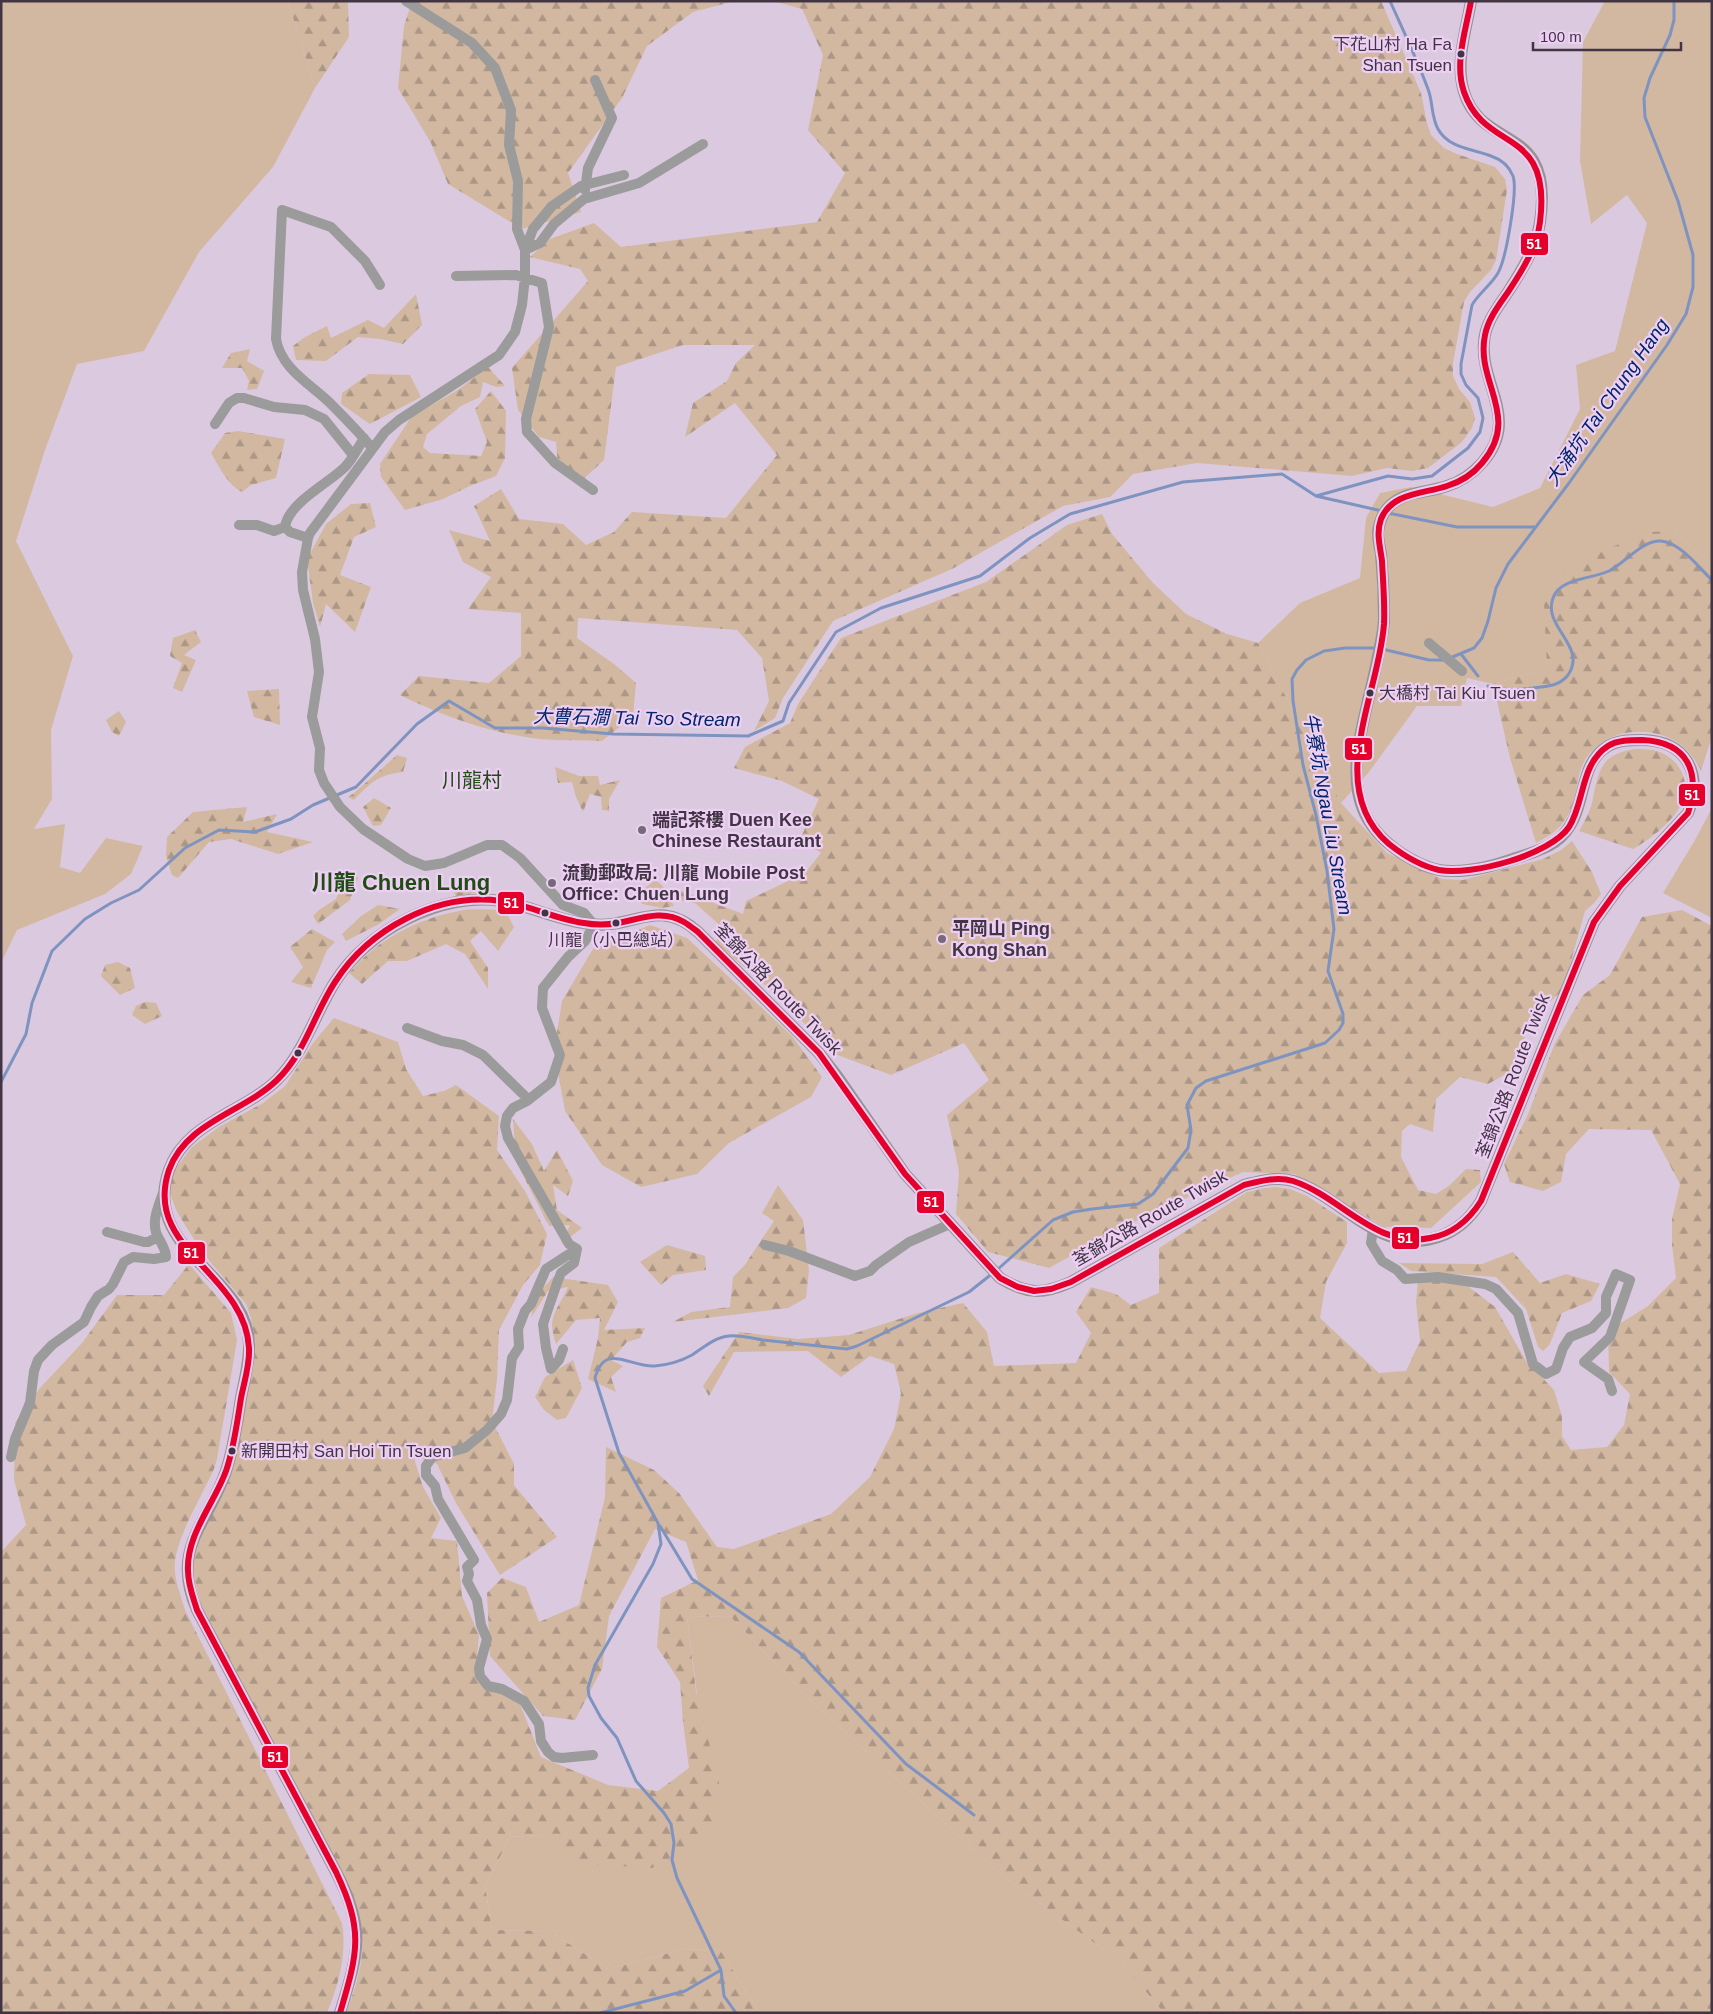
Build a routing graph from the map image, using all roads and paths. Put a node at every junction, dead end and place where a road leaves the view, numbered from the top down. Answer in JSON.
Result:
{"nodes":[{"id":1,"x":406,"y":1,"type":"edge"},
{"id":2,"x":1471,"y":1,"type":"edge"},
{"id":3,"x":595,"y":80,"type":"dead end"},
{"id":4,"x":703,"y":144,"type":"dead end"},
{"id":5,"x":624,"y":175,"type":"dead end"},
{"id":6,"x":586,"y":184,"type":"junction"},
{"id":7,"x":584,"y":199,"type":"junction"},
{"id":8,"x":524,"y":250,"type":"junction"},
{"id":9,"x":456,"y":276,"type":"dead end"},
{"id":10,"x":525,"y":277,"type":"junction"},
{"id":11,"x":380,"y":285,"type":"dead end"},
{"id":12,"x":215,"y":424,"type":"dead end"},
{"id":13,"x":364,"y":438,"type":"junction"},
{"id":14,"x":372,"y":448,"type":"junction"},
{"id":15,"x":353,"y":455,"type":"junction"},
{"id":16,"x":593,"y":490,"type":"dead end"},
{"id":17,"x":239,"y":525,"type":"dead end"},
{"id":18,"x":285,"y":527,"type":"junction"},
{"id":19,"x":308,"y":538,"type":"junction"},
{"id":20,"x":1429,"y":643,"type":"dead end"},
{"id":21,"x":1462,"y":671,"type":"dead end"},
{"id":22,"x":594,"y":925,"type":"junction"},
{"id":23,"x":408,"y":1028,"type":"dead end"},
{"id":24,"x":528,"y":1099,"type":"junction"},
{"id":25,"x":166,"y":1185,"type":"junction"},
{"id":26,"x":950,"y":1224,"type":"junction"},
{"id":27,"x":1373,"y":1229,"type":"junction"},
{"id":28,"x":107,"y":1232,"type":"dead end"},
{"id":29,"x":158,"y":1237,"type":"junction"},
{"id":30,"x":764,"y":1245,"type":"dead end"},
{"id":31,"x":578,"y":1249,"type":"junction"},
{"id":32,"x":563,"y":1349,"type":"dead end"},
{"id":33,"x":1612,"y":1391,"type":"dead end"},
{"id":34,"x":11,"y":1457,"type":"dead end"},
{"id":35,"x":593,"y":1755,"type":"dead end"},
{"id":36,"x":340,"y":2013,"type":"edge"}],
"edges":[{"from":1,"to":8,"type":"street"},
{"from":2,"to":27,"type":"main road","name":"荃錦公路 Route Twisk"},
{"from":3,"to":6,"type":"street"},
{"from":4,"to":7,"type":"street"},
{"from":5,"to":6,"type":"street"},
{"from":6,"to":7,"type":"street"},
{"from":6,"to":8,"type":"street"},
{"from":7,"to":8,"type":"street"},
{"from":8,"to":10,"type":"street"},
{"from":9,"to":10,"type":"street"},
{"from":10,"to":14,"type":"street"},
{"from":10,"to":16,"type":"street"},
{"from":11,"to":13,"type":"street"},
{"from":12,"to":15,"type":"street"},
{"from":13,"to":14,"type":"street"},
{"from":13,"to":15,"type":"street"},
{"from":14,"to":19,"type":"street"},
{"from":15,"to":18,"type":"street"},
{"from":17,"to":18,"type":"street"},
{"from":18,"to":19,"type":"street"},
{"from":19,"to":22,"type":"street"},
{"from":20,"to":21,"type":"street"},
{"from":22,"to":24,"type":"street"},
{"from":22,"to":25,"type":"main road","name":"荃錦公路 Route Twisk"},
{"from":22,"to":26,"type":"main road","name":"荃錦公路 Route Twisk"},
{"from":23,"to":24,"type":"street"},
{"from":24,"to":31,"type":"street"},
{"from":25,"to":29,"type":"street"},
{"from":25,"to":36,"type":"main road","name":"荃錦公路 Route Twisk"},
{"from":26,"to":27,"type":"main road","name":"荃錦公路 Route Twisk"},
{"from":26,"to":30,"type":"street"},
{"from":27,"to":33,"type":"street"},
{"from":28,"to":29,"type":"street"},
{"from":29,"to":34,"type":"street"},
{"from":31,"to":32,"type":"street"},
{"from":31,"to":35,"type":"street"}]}
